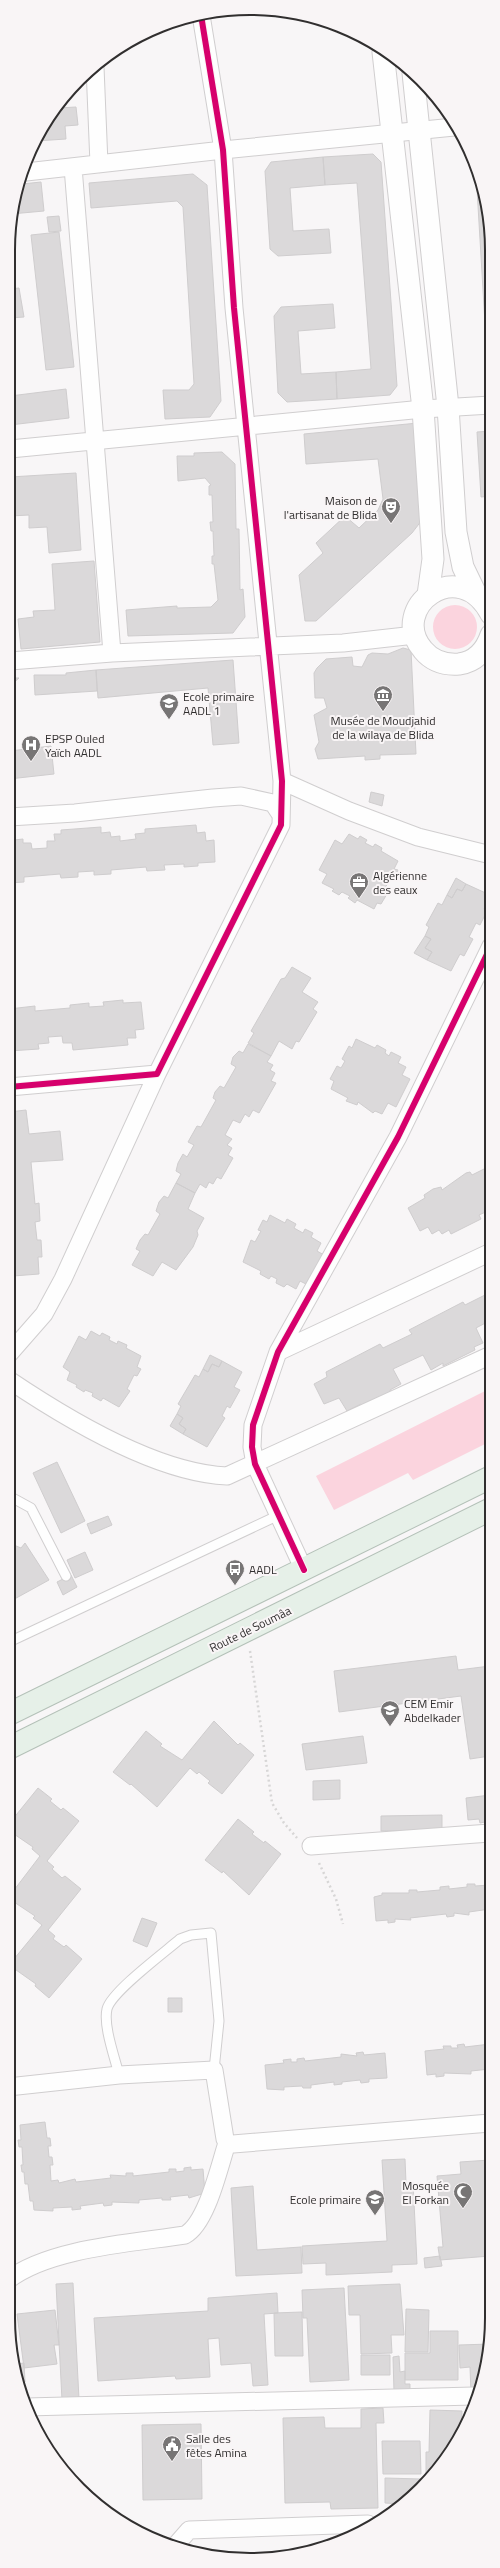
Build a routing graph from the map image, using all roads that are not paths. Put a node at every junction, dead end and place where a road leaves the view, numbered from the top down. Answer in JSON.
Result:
{"nodes":[{"id":1,"x":202,"y":20,"type":"edge"},
{"id":2,"x":383,"y":57,"type":"edge"},
{"id":3,"x":95,"y":73,"type":"edge"},
{"id":4,"x":414,"y":82,"type":"edge"},
{"id":5,"x":451,"y":128,"type":"edge"},
{"id":6,"x":419,"y":132,"type":"junction"},
{"id":7,"x":391,"y":134,"type":"junction"},
{"id":8,"x":223,"y":150,"type":"junction"},
{"id":9,"x":99,"y":164,"type":"junction"},
{"id":10,"x":73,"y":167,"type":"junction"},
{"id":11,"x":28,"y":172,"type":"edge"},
{"id":12,"x":485,"y":405,"type":"edge"},
{"id":13,"x":448,"y":407,"type":"junction"},
{"id":14,"x":423,"y":408,"type":"junction"},
{"id":15,"x":247,"y":426,"type":"junction"},
{"id":16,"x":94,"y":441,"type":"junction"},
{"id":17,"x":15,"y":449,"type":"edge"},
{"id":18,"x":476,"y":594,"type":"junction"},
{"id":19,"x":428,"y":595,"type":"junction"},
{"id":20,"x":485,"y":601,"type":"edge"},
{"id":21,"x":415,"y":635,"type":"junction"},
{"id":22,"x":268,"y":646,"type":"junction"},
{"id":23,"x":112,"y":653,"type":"junction"},
{"id":24,"x":15,"y":661,"type":"edge"},
{"id":25,"x":483,"y":662,"type":"edge"},
{"id":26,"x":282,"y":781,"type":"junction"},
{"id":27,"x":281,"y":815,"type":"junction"},
{"id":28,"x":15,"y":817,"type":"edge"},
{"id":29,"x":485,"y":854,"type":"edge"},
{"id":30,"x":485,"y":958,"type":"edge"},
{"id":31,"x":157,"y":1074,"type":"junction"},
{"id":32,"x":15,"y":1086,"type":"edge"},
{"id":33,"x":485,"y":1255,"type":"edge"},
{"id":34,"x":15,"y":1347,"type":"edge"},
{"id":35,"x":278,"y":1352,"type":"junction"},
{"id":36,"x":485,"y":1358,"type":"edge"},
{"id":37,"x":15,"y":1384,"type":"edge"},
{"id":38,"x":255,"y":1464,"type":"junction"},
{"id":39,"x":485,"y":1480,"type":"edge"},
{"id":40,"x":15,"y":1499,"type":"edge"},
{"id":41,"x":485,"y":1512,"type":"edge"},
{"id":42,"x":279,"y":1514,"type":"junction"},
{"id":43,"x":304,"y":1570,"type":"junction"},
{"id":44,"x":66,"y":1576,"type":"dead end"},
{"id":45,"x":15,"y":1639,"type":"edge"},
{"id":46,"x":15,"y":1711,"type":"edge"},
{"id":47,"x":15,"y":1745,"type":"edge"},
{"id":48,"x":485,"y":1833,"type":"edge"},
{"id":49,"x":311,"y":1846,"type":"road end"},
{"id":50,"x":214,"y":2070,"type":"junction"},
{"id":51,"x":119,"y":2075,"type":"junction"},
{"id":52,"x":15,"y":2086,"type":"edge"},
{"id":53,"x":485,"y":2123,"type":"edge"},
{"id":54,"x":227,"y":2143,"type":"junction"},
{"id":55,"x":15,"y":2276,"type":"edge"},
{"id":56,"x":472,"y":2396,"type":"edge"},
{"id":57,"x":33,"y":2407,"type":"edge"},
{"id":58,"x":364,"y":2524,"type":"edge"},
{"id":59,"x":178,"y":2542,"type":"edge"}],
"edges":[{"from":1,"to":8,"type":"street"},
{"from":2,"to":7,"type":"street"},
{"from":3,"to":9,"type":"street"},
{"from":4,"to":6,"type":"street"},
{"from":5,"to":6,"type":"street"},
{"from":6,"to":7,"type":"street"},
{"from":6,"to":13,"type":"street"},
{"from":7,"to":8,"type":"street"},
{"from":7,"to":14,"type":"street"},
{"from":8,"to":9,"type":"street"},
{"from":8,"to":15,"type":"street"},
{"from":9,"to":10,"type":"street"},
{"from":10,"to":11,"type":"street"},
{"from":10,"to":16,"type":"street"},
{"from":12,"to":13,"type":"street"},
{"from":13,"to":14,"type":"street"},
{"from":13,"to":18,"type":"street"},
{"from":14,"to":15,"type":"street"},
{"from":14,"to":19,"type":"street"},
{"from":15,"to":16,"type":"street"},
{"from":15,"to":22,"type":"street"},
{"from":16,"to":17,"type":"street"},
{"from":16,"to":23,"type":"street"},
{"from":18,"to":19,"type":"street"},
{"from":18,"to":20,"type":"street"},
{"from":19,"to":21,"type":"street"},
{"from":21,"to":22,"type":"street"},
{"from":21,"to":25,"type":"street"},
{"from":22,"to":23,"type":"street"},
{"from":22,"to":26,"type":"street"},
{"from":23,"to":24,"type":"street"},
{"from":26,"to":27,"type":"street"},
{"from":26,"to":29,"type":"street"},
{"from":27,"to":28,"type":"street"},
{"from":27,"to":31,"type":"street"},
{"from":30,"to":35,"type":"street"},
{"from":31,"to":32,"type":"street"},
{"from":31,"to":34,"type":"street"},
{"from":33,"to":35,"type":"street"},
{"from":35,"to":38,"type":"street"},
{"from":36,"to":38,"type":"street"},
{"from":37,"to":38,"type":"street"},
{"from":38,"to":42,"type":"street"},
{"from":39,"to":43,"type":"highway"},
{"from":40,"to":44,"type":"lane"},
{"from":41,"to":47,"type":"highway","name":"Route de Soumâa"},
{"from":42,"to":43,"type":"street"},
{"from":42,"to":45,"type":"lane"},
{"from":43,"to":46,"type":"highway"},
{"from":48,"to":49,"type":"street"},
{"from":50,"to":51,"type":"street"},
{"from":50,"to":51,"type":"lane"},
{"from":50,"to":54,"type":"street"},
{"from":51,"to":52,"type":"street"},
{"from":53,"to":54,"type":"street"},
{"from":54,"to":55,"type":"street"},
{"from":56,"to":57,"type":"street"},
{"from":58,"to":59,"type":"street"}]}
